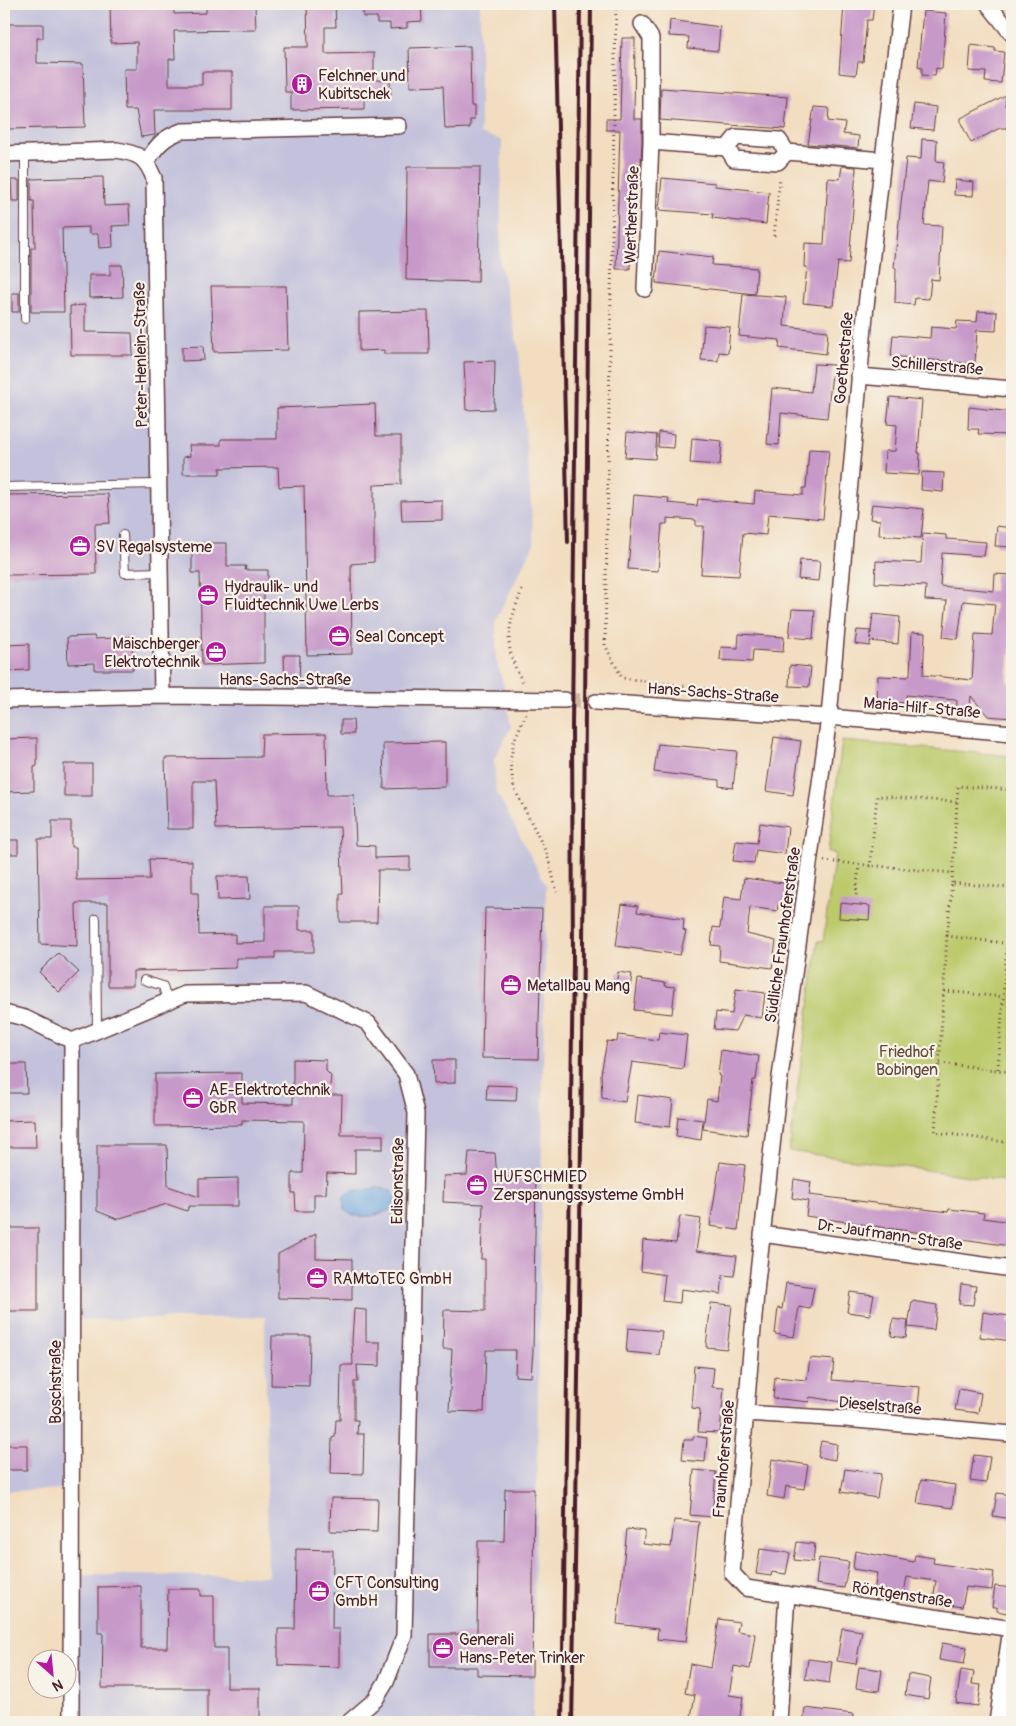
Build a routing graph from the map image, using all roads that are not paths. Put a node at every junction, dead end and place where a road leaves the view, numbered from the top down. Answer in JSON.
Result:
{"nodes":[{"id":1,"x":901,"y":4,"type":"edge"},
{"id":2,"x":988,"y":4,"type":"edge"},
{"id":3,"x":642,"y":24,"type":"dead end"},
{"id":4,"x":1012,"y":34,"type":"edge"},
{"id":5,"x":399,"y":126,"type":"dead end"},
{"id":6,"x":651,"y":142,"type":"junction"},
{"id":7,"x":727,"y":148,"type":"junction"},
{"id":8,"x":787,"y":152,"type":"junction"},
{"id":9,"x":4,"y":154,"type":"edge"},
{"id":10,"x":25,"y":154,"type":"junction"},
{"id":11,"x":883,"y":160,"type":"junction"},
{"id":12,"x":146,"y":161,"type":"junction"},
{"id":13,"x":645,"y":289,"type":"dead end"},
{"id":14,"x":25,"y":319,"type":"dead end"},
{"id":15,"x":859,"y":376,"type":"junction"},
{"id":16,"x":1012,"y":389,"type":"edge"},
{"id":17,"x":159,"y":484,"type":"junction"},
{"id":18,"x":4,"y":487,"type":"edge"},
{"id":19,"x":123,"y":535,"type":"dead end"},
{"id":20,"x":161,"y":572,"type":"junction"},
{"id":21,"x":162,"y":696,"type":"junction"},
{"id":22,"x":4,"y":700,"type":"edge"},
{"id":23,"x":565,"y":700,"type":"tunnel mouth"},
{"id":24,"x":596,"y":702,"type":"tunnel mouth"},
{"id":25,"x":829,"y":717,"type":"junction"},
{"id":26,"x":1012,"y":732,"type":"edge"},
{"id":27,"x":96,"y":919,"type":"dead end"},
{"id":28,"x":144,"y":980,"type":"dead end"},
{"id":29,"x":166,"y":1002,"type":"junction"},
{"id":30,"x":4,"y":1014,"type":"edge"},
{"id":31,"x":97,"y":1032,"type":"junction"},
{"id":32,"x":72,"y":1041,"type":"junction"},
{"id":33,"x":771,"y":1158,"type":"joint"},
{"id":34,"x":762,"y":1234,"type":"junction"},
{"id":35,"x":1012,"y":1269,"type":"edge"},
{"id":36,"x":745,"y":1413,"type":"junction"},
{"id":37,"x":1012,"y":1434,"type":"edge"},
{"id":38,"x":787,"y":1594,"type":"junction"},
{"id":39,"x":1012,"y":1629,"type":"edge"},
{"id":40,"x":71,"y":1722,"type":"edge"},
{"id":41,"x":349,"y":1722,"type":"edge"},
{"id":42,"x":779,"y":1722,"type":"edge"},
{"id":43,"x":997,"y":1722,"type":"edge"}],
"edges":[{"from":1,"to":11,"type":"street","name":"Goethestraße"},
{"from":2,"to":4,"type":"street"},
{"from":3,"to":6,"type":"street","name":"Wertherstraße"},
{"from":5,"to":12,"type":"street"},
{"from":6,"to":7,"type":"street"},
{"from":6,"to":13,"type":"street","name":"Wertherstraße"},
{"from":7,"to":8,"type":"street"},
{"from":7,"to":8,"type":"street"},
{"from":8,"to":11,"type":"street"},
{"from":9,"to":10,"type":"street"},
{"from":10,"to":12,"type":"street"},
{"from":10,"to":14,"type":"lane"},
{"from":11,"to":15,"type":"street","name":"Goethestraße"},
{"from":12,"to":17,"type":"street","name":"Peter-Henlein-Straße"},
{"from":15,"to":16,"type":"street","name":"Schillerstraße"},
{"from":15,"to":25,"type":"street","name":"Goethestraße"},
{"from":17,"to":18,"type":"lane"},
{"from":17,"to":20,"type":"street","name":"Peter-Henlein-Straße"},
{"from":19,"to":20,"type":"lane"},
{"from":20,"to":21,"type":"street","name":"Peter-Henlein-Straße"},
{"from":21,"to":22,"type":"street","name":"Hans-Sachs-Straße"},
{"from":21,"to":23,"type":"street","name":"Hans-Sachs-Straße"},
{"from":24,"to":25,"type":"street","name":"Hans-Sachs-Straße"},
{"from":25,"to":26,"type":"street","name":"Maria-Hilf-Straße"},
{"from":25,"to":33,"type":"street","name":"Südliche Fraunhoferstraße"},
{"from":27,"to":31,"type":"lane"},
{"from":28,"to":29,"type":"lane"},
{"from":29,"to":31,"type":"street","name":"Edisonstraße"},
{"from":29,"to":41,"type":"street","name":"Edisonstraße"},
{"from":30,"to":32,"type":"street"},
{"from":31,"to":32,"type":"street","name":"Edisonstraße"},
{"from":32,"to":40,"type":"street","name":"Boschstraße"},
{"from":33,"to":34,"type":"street","name":"Fraunhoferstraße"},
{"from":34,"to":35,"type":"street","name":"Dr.-Jaufmann-Straße"},
{"from":34,"to":36,"type":"street","name":"Fraunhoferstraße"},
{"from":36,"to":37,"type":"street","name":"Dieselstraße"},
{"from":36,"to":38,"type":"street","name":"Fraunhoferstraße"},
{"from":38,"to":39,"type":"street","name":"Röntgenstraße"},
{"from":38,"to":42,"type":"street"},
{"from":39,"to":43,"type":"street"}]}
